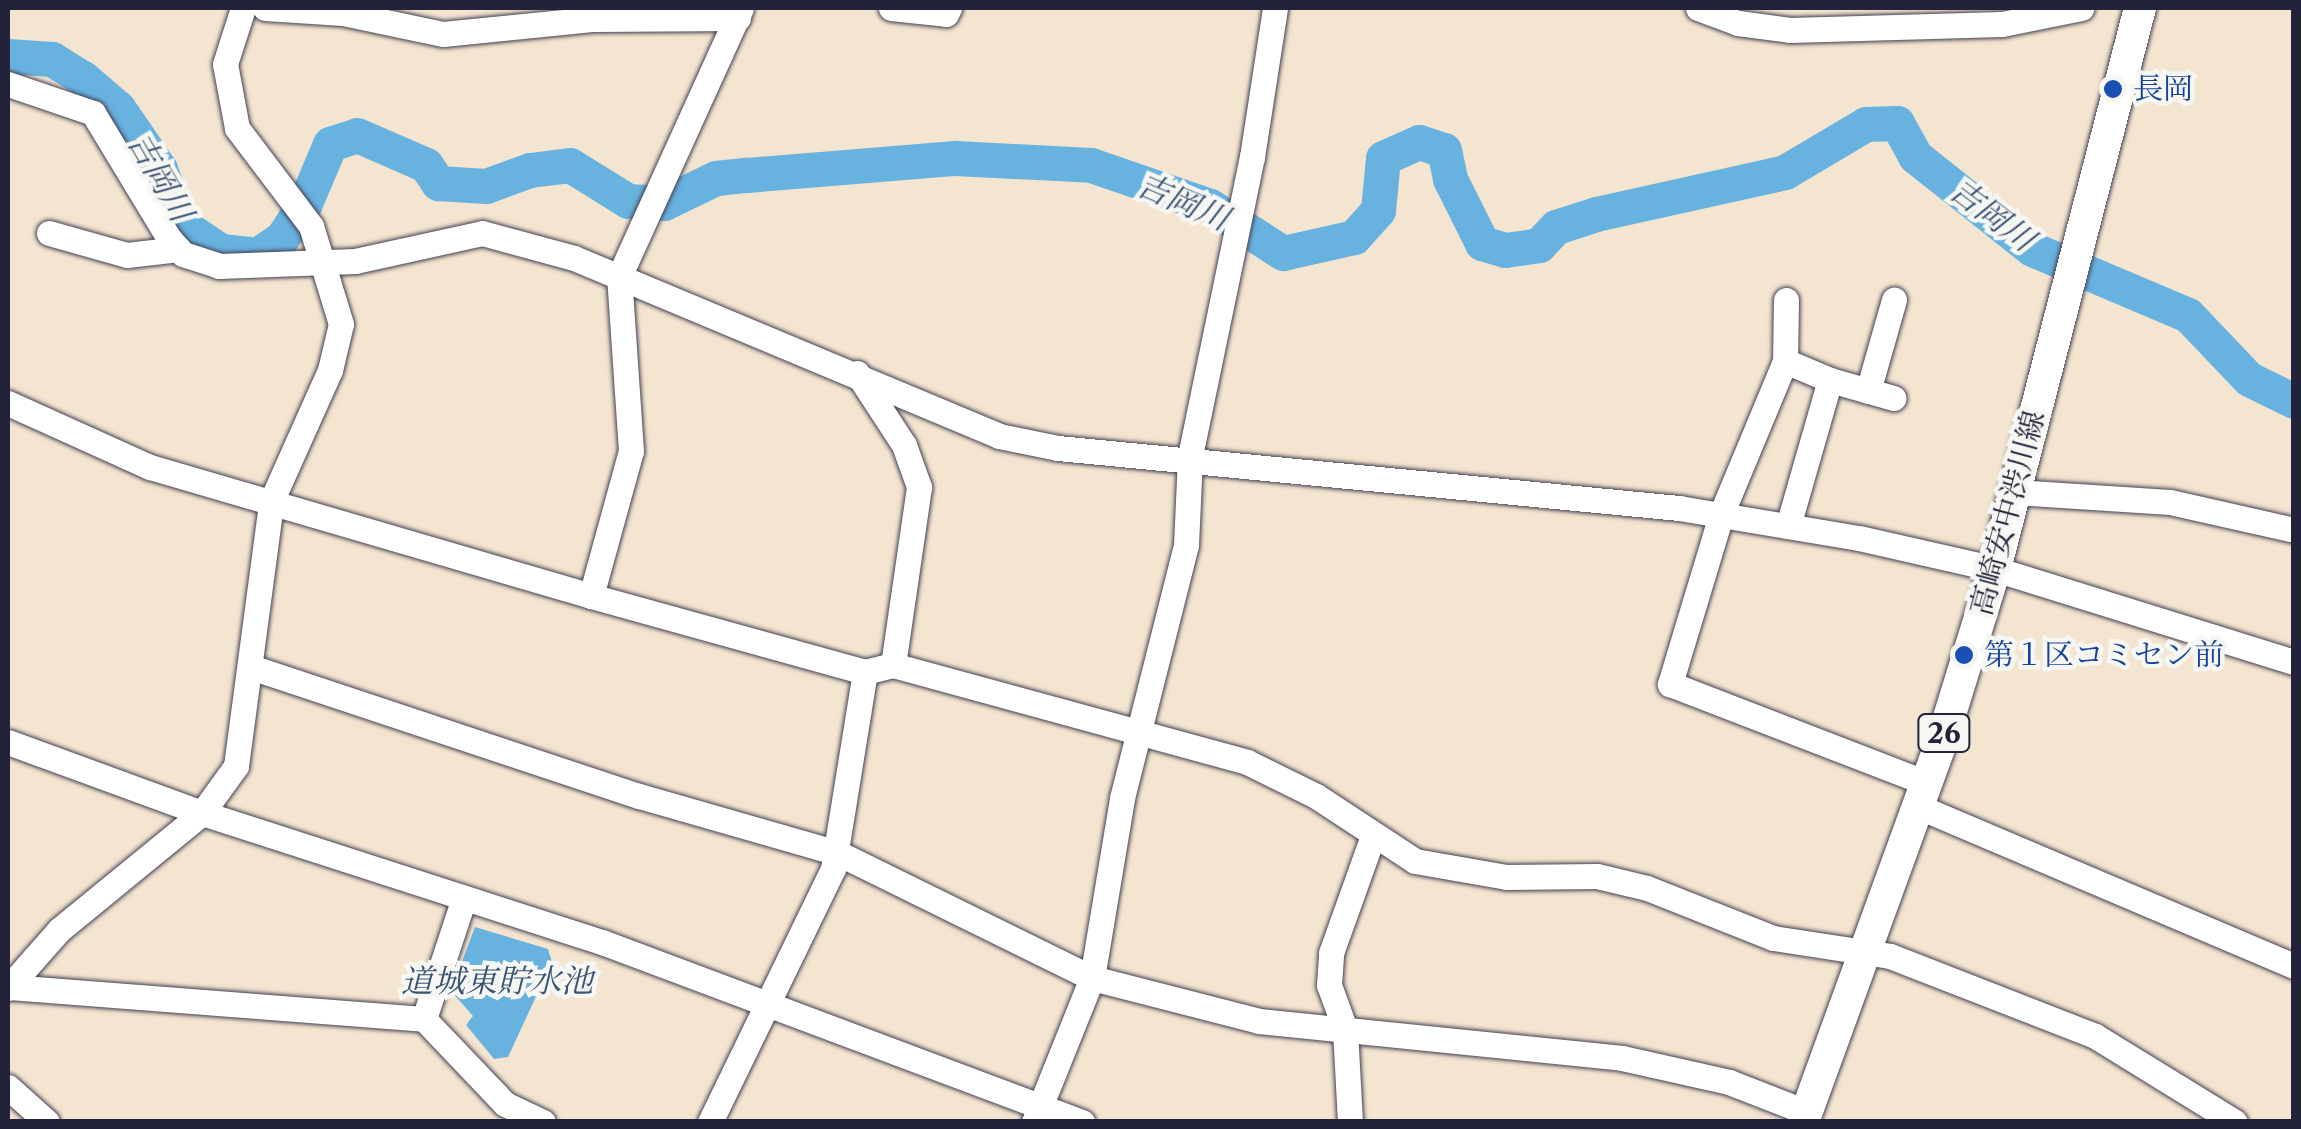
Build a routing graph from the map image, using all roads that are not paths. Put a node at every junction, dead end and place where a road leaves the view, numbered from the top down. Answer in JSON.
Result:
{"nodes":[{"id":1,"x":243,"y":8,"type":"edge"},
{"id":2,"x":266,"y":8,"type":"edge"},
{"id":3,"x":891,"y":8,"type":"edge"},
{"id":4,"x":949,"y":8,"type":"edge"},
{"id":5,"x":1275,"y":8,"type":"edge"},
{"id":6,"x":1698,"y":8,"type":"edge"},
{"id":7,"x":2081,"y":8,"type":"edge"},
{"id":8,"x":2140,"y":8,"type":"edge"},
{"id":9,"x":740,"y":13,"type":"edge"},
{"id":10,"x":546,"y":15,"type":"edge"},
{"id":11,"x":1948,"y":16,"type":"edge"},
{"id":12,"x":8,"y":84,"type":"edge"},
{"id":13,"x":49,"y":233,"type":"dead end"},
{"id":14,"x":179,"y":249,"type":"junction"},
{"id":15,"x":326,"y":260,"type":"junction"},
{"id":16,"x":620,"y":277,"type":"junction"},
{"id":17,"x":1786,"y":300,"type":"dead end"},
{"id":18,"x":1894,"y":300,"type":"dead end"},
{"id":19,"x":1785,"y":361,"type":"junction"},
{"id":20,"x":857,"y":373,"type":"junction"},
{"id":21,"x":1830,"y":380,"type":"junction"},
{"id":22,"x":8,"y":403,"type":"edge"},
{"id":23,"x":1190,"y":456,"type":"junction"},
{"id":24,"x":2015,"y":492,"type":"junction"},
{"id":25,"x":271,"y":502,"type":"junction"},
{"id":26,"x":1720,"y":515,"type":"junction"},
{"id":27,"x":1788,"y":526,"type":"junction"},
{"id":28,"x":2294,"y":530,"type":"edge"},
{"id":29,"x":1995,"y":569,"type":"junction"},
{"id":30,"x":591,"y":596,"type":"junction"},
{"id":31,"x":2294,"y":662,"type":"edge"},
{"id":32,"x":894,"y":665,"type":"junction"},
{"id":33,"x":252,"y":667,"type":"junction"},
{"id":34,"x":865,"y":672,"type":"junction"},
{"id":35,"x":1139,"y":733,"type":"junction"},
{"id":36,"x":8,"y":742,"type":"edge"},
{"id":37,"x":1922,"y":794,"type":"junction"},
{"id":38,"x":202,"y":813,"type":"junction"},
{"id":39,"x":1373,"y":836,"type":"junction"},
{"id":40,"x":838,"y":853,"type":"junction"},
{"id":41,"x":464,"y":898,"type":"junction"},
{"id":42,"x":1868,"y":952,"type":"junction"},
{"id":43,"x":2294,"y":966,"type":"edge"},
{"id":44,"x":1092,"y":978,"type":"junction"},
{"id":45,"x":8,"y":988,"type":"edge"},
{"id":46,"x":768,"y":1004,"type":"junction"},
{"id":47,"x":424,"y":1019,"type":"junction"},
{"id":48,"x":1344,"y":1029,"type":"junction"},
{"id":49,"x":8,"y":1087,"type":"edge"},
{"id":50,"x":1037,"y":1114,"type":"edge"},
{"id":51,"x":1804,"y":1117,"type":"edge"},
{"id":52,"x":48,"y":1122,"type":"edge"},
{"id":53,"x":543,"y":1122,"type":"edge"},
{"id":54,"x":710,"y":1122,"type":"edge"},
{"id":55,"x":1082,"y":1122,"type":"edge"},
{"id":56,"x":1350,"y":1122,"type":"edge"},
{"id":57,"x":2234,"y":1122,"type":"edge"}],
"edges":[{"from":1,"to":15,"type":"street"},
{"from":2,"to":10,"type":"street"},
{"from":3,"to":4,"type":"street"},
{"from":5,"to":23,"type":"street"},
{"from":6,"to":11,"type":"street"},
{"from":7,"to":11,"type":"street"},
{"from":8,"to":24,"type":"main road","name":"高崎安中渋川線","number":"26"},
{"from":9,"to":10,"type":"street"},
{"from":9,"to":16,"type":"street"},
{"from":12,"to":14,"type":"street"},
{"from":13,"to":14,"type":"street"},
{"from":14,"to":15,"type":"street"},
{"from":15,"to":16,"type":"street"},
{"from":15,"to":25,"type":"street"},
{"from":16,"to":20,"type":"street"},
{"from":16,"to":30,"type":"street"},
{"from":17,"to":19,"type":"street"},
{"from":18,"to":21,"type":"street"},
{"from":19,"to":21,"type":"street"},
{"from":19,"to":26,"type":"street"},
{"from":20,"to":23,"type":"street"},
{"from":20,"to":32,"type":"street"},
{"from":21,"to":27,"type":"street"},
{"from":22,"to":25,"type":"street"},
{"from":23,"to":26,"type":"street"},
{"from":23,"to":35,"type":"street"},
{"from":24,"to":28,"type":"street"},
{"from":24,"to":29,"type":"main road","name":"高崎安中渋川線","number":"26"},
{"from":25,"to":30,"type":"street"},
{"from":25,"to":33,"type":"street"},
{"from":26,"to":27,"type":"street"},
{"from":26,"to":37,"type":"street"},
{"from":27,"to":29,"type":"street"},
{"from":29,"to":31,"type":"street"},
{"from":29,"to":37,"type":"main road","name":"高崎安中渋川線","number":"26"},
{"from":30,"to":34,"type":"street"},
{"from":32,"to":34,"type":"street"},
{"from":32,"to":35,"type":"street"},
{"from":33,"to":38,"type":"street"},
{"from":33,"to":40,"type":"street"},
{"from":34,"to":40,"type":"street"},
{"from":35,"to":39,"type":"street"},
{"from":35,"to":44,"type":"street"},
{"from":36,"to":38,"type":"street"},
{"from":37,"to":42,"type":"main road","name":"高崎安中渋川線","number":"26"},
{"from":37,"to":43,"type":"street"},
{"from":38,"to":41,"type":"street"},
{"from":38,"to":45,"type":"street"},
{"from":39,"to":42,"type":"street"},
{"from":39,"to":48,"type":"street"},
{"from":40,"to":44,"type":"street"},
{"from":40,"to":46,"type":"street"},
{"from":41,"to":46,"type":"street"},
{"from":41,"to":47,"type":"street"},
{"from":42,"to":51,"type":"main road","name":"高崎安中渋川線","number":"26"},
{"from":42,"to":57,"type":"street"},
{"from":44,"to":48,"type":"street"},
{"from":44,"to":50,"type":"street"},
{"from":45,"to":47,"type":"street"},
{"from":46,"to":50,"type":"street"},
{"from":46,"to":54,"type":"street"},
{"from":47,"to":53,"type":"street"},
{"from":48,"to":51,"type":"street"},
{"from":48,"to":56,"type":"street"},
{"from":49,"to":52,"type":"street"},
{"from":50,"to":55,"type":"street"}]}
